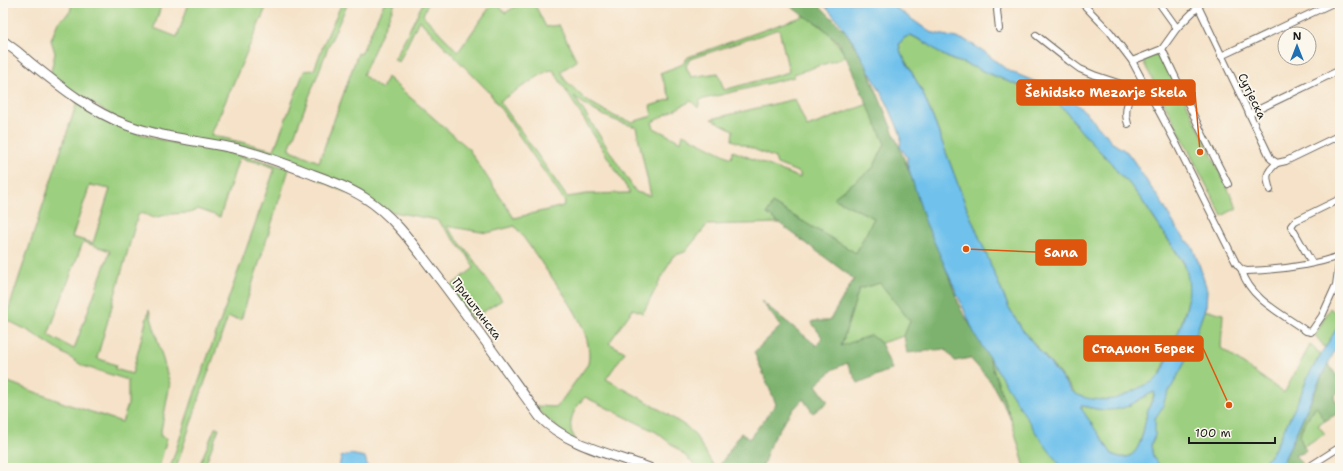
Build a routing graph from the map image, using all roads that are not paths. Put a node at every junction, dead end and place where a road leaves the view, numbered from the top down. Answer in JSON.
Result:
{"nodes":[{"id":1,"x":1000,"y":3,"type":"edge"},
{"id":2,"x":1082,"y":3,"type":"edge"},
{"id":3,"x":1159,"y":3,"type":"edge"},
{"id":4,"x":1333,"y":3,"type":"edge"},
{"id":5,"x":1200,"y":5,"type":"edge"},
{"id":6,"x":1177,"y":28,"type":"junction"},
{"id":7,"x":1000,"y":29,"type":"dead end"},
{"id":8,"x":1036,"y":35,"type":"dead end"},
{"id":9,"x":3,"y":41,"type":"edge"},
{"id":10,"x":1162,"y":49,"type":"junction"},
{"id":11,"x":1221,"y":56,"type":"junction"},
{"id":12,"x":1132,"y":61,"type":"junction"},
{"id":13,"x":1340,"y":70,"type":"edge"},
{"id":14,"x":1144,"y":82,"type":"junction"},
{"id":15,"x":1133,"y":87,"type":"junction"},
{"id":16,"x":1249,"y":114,"type":"junction"},
{"id":17,"x":1128,"y":124,"type":"dead end"},
{"id":18,"x":1340,"y":135,"type":"edge"},
{"id":19,"x":1277,"y":163,"type":"junction"},
{"id":20,"x":1228,"y":184,"type":"dead end"},
{"id":21,"x":1270,"y":190,"type":"dead end"},
{"id":22,"x":1340,"y":199,"type":"edge"},
{"id":23,"x":1340,"y":256,"type":"edge"},
{"id":24,"x":1312,"y":263,"type":"junction"},
{"id":25,"x":1242,"y":271,"type":"junction"},
{"id":26,"x":1340,"y":447,"type":"edge"},
{"id":27,"x":649,"y":468,"type":"edge"},
{"id":28,"x":1307,"y":468,"type":"edge"}],
"edges":[{"from":1,"to":7,"type":"street"},
{"from":2,"to":12,"type":"street"},
{"from":3,"to":6,"type":"street"},
{"from":4,"to":11,"type":"street"},
{"from":5,"to":6,"type":"street"},
{"from":5,"to":11,"type":"street","name":"Сутјеска"},
{"from":6,"to":10,"type":"street"},
{"from":8,"to":15,"type":"street"},
{"from":9,"to":27,"type":"street","name":"Приштинска"},
{"from":10,"to":12,"type":"street"},
{"from":10,"to":20,"type":"street"},
{"from":11,"to":16,"type":"street","name":"Сутјеска"},
{"from":12,"to":14,"type":"street"},
{"from":13,"to":16,"type":"street"},
{"from":14,"to":15,"type":"street"},
{"from":14,"to":25,"type":"street"},
{"from":15,"to":17,"type":"street"},
{"from":16,"to":19,"type":"street","name":"Сутјеска"},
{"from":18,"to":19,"type":"street"},
{"from":19,"to":21,"type":"street"},
{"from":22,"to":24,"type":"street"},
{"from":23,"to":24,"type":"street"},
{"from":23,"to":25,"type":"street"},
{"from":24,"to":25,"type":"street"},
{"from":26,"to":28,"type":"street"}]}
